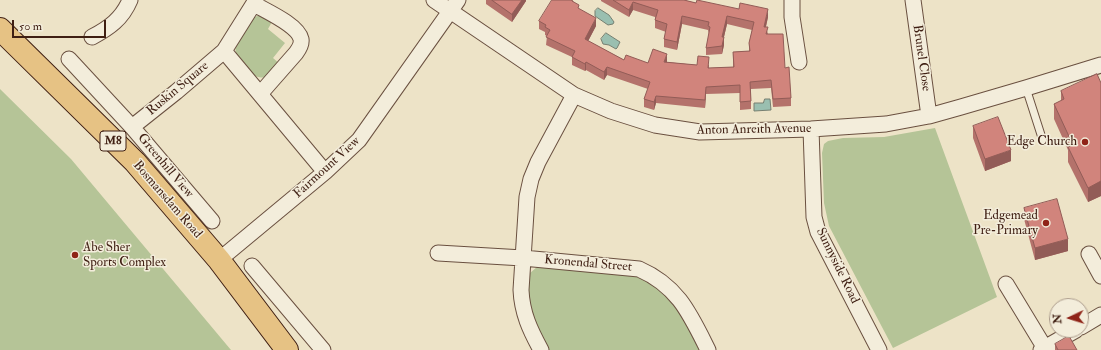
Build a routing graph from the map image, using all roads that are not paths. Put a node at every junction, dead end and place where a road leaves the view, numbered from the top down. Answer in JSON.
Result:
{"nodes":[{"id":1,"x":130,"y":0,"type":"edge"},
{"id":2,"x":434,"y":0,"type":"edge"},
{"id":3,"x":790,"y":0,"type":"edge"},
{"id":4,"x":913,"y":0,"type":"edge"},
{"id":5,"x":255,"y":2,"type":"edge"},
{"id":6,"x":454,"y":5,"type":"edge"},
{"id":7,"x":0,"y":29,"type":"edge"},
{"id":8,"x":92,"y":37,"type":"dead end"},
{"id":9,"x":224,"y":51,"type":"junction"},
{"id":10,"x":69,"y":59,"type":"dead end"},
{"id":11,"x":799,"y":62,"type":"dead end"},
{"id":12,"x":1101,"y":65,"type":"edge"},
{"id":13,"x":1026,"y":88,"type":"junction"},
{"id":14,"x":260,"y":94,"type":"junction"},
{"id":15,"x":574,"y":95,"type":"junction"},
{"id":16,"x":928,"y":116,"type":"junction"},
{"id":17,"x":132,"y":127,"type":"junction"},
{"id":18,"x":811,"y":129,"type":"junction"},
{"id":19,"x":1043,"y":141,"type":"dead end"},
{"id":20,"x":325,"y":172,"type":"junction"},
{"id":21,"x":212,"y":221,"type":"dead end"},
{"id":22,"x":438,"y":252,"type":"dead end"},
{"id":23,"x":1089,"y":254,"type":"dead end"},
{"id":24,"x":523,"y":258,"type":"junction"},
{"id":25,"x":219,"y":260,"type":"junction"},
{"id":26,"x":252,"y":266,"type":"dead end"},
{"id":27,"x":1101,"y":276,"type":"edge"},
{"id":28,"x":1006,"y":284,"type":"dead end"},
{"id":29,"x":1101,"y":315,"type":"edge"},
{"id":30,"x":1089,"y":322,"type":"edge"},
{"id":31,"x":1063,"y":338,"type":"edge"},
{"id":32,"x":1044,"y":349,"type":"edge"},
{"id":33,"x":287,"y":350,"type":"edge"},
{"id":34,"x":323,"y":350,"type":"edge"},
{"id":35,"x":541,"y":350,"type":"edge"},
{"id":36,"x":708,"y":350,"type":"edge"},
{"id":37,"x":878,"y":350,"type":"edge"}],
"edges":[{"from":1,"to":8,"type":"street"},
{"from":2,"to":6,"type":"street","name":"Anton Anreith Avenue"},
{"from":3,"to":11,"type":"street"},
{"from":4,"to":16,"type":"street","name":"Brunel Close"},
{"from":5,"to":9,"type":"street","name":"Ruskin Square"},
{"from":5,"to":14,"type":"street","name":"Ruskin Square"},
{"from":6,"to":15,"type":"street","name":"Anton Anreith Avenue"},
{"from":6,"to":20,"type":"street","name":"Fairmount View"},
{"from":7,"to":25,"type":"main road","name":"Bosmansdam Road","number":"M8"},
{"from":9,"to":14,"type":"street"},
{"from":9,"to":17,"type":"street","name":"Ruskin Square"},
{"from":10,"to":17,"type":"street","name":"Greenhill View"},
{"from":12,"to":13,"type":"street","name":"Anton Anreith Avenue"},
{"from":13,"to":16,"type":"street","name":"Anton Anreith Avenue"},
{"from":13,"to":19,"type":"lane"},
{"from":14,"to":20,"type":"street"},
{"from":15,"to":18,"type":"street","name":"Anton Anreith Avenue"},
{"from":15,"to":24,"type":"street"},
{"from":16,"to":18,"type":"street","name":"Anton Anreith Avenue"},
{"from":17,"to":21,"type":"street","name":"Greenhill View"},
{"from":18,"to":37,"type":"street","name":"Sunnyside Road"},
{"from":20,"to":25,"type":"street","name":"Fairmount View"},
{"from":22,"to":24,"type":"street","name":"Kronendal Street"},
{"from":23,"to":27,"type":"street"},
{"from":24,"to":35,"type":"street"},
{"from":24,"to":36,"type":"street","name":"Kronendal Street"},
{"from":25,"to":33,"type":"main road","name":"Bosmansdam Road","number":"M8"},
{"from":26,"to":34,"type":"street"},
{"from":28,"to":32,"type":"street"},
{"from":29,"to":30,"type":"street"},
{"from":31,"to":32,"type":"street"}]}
